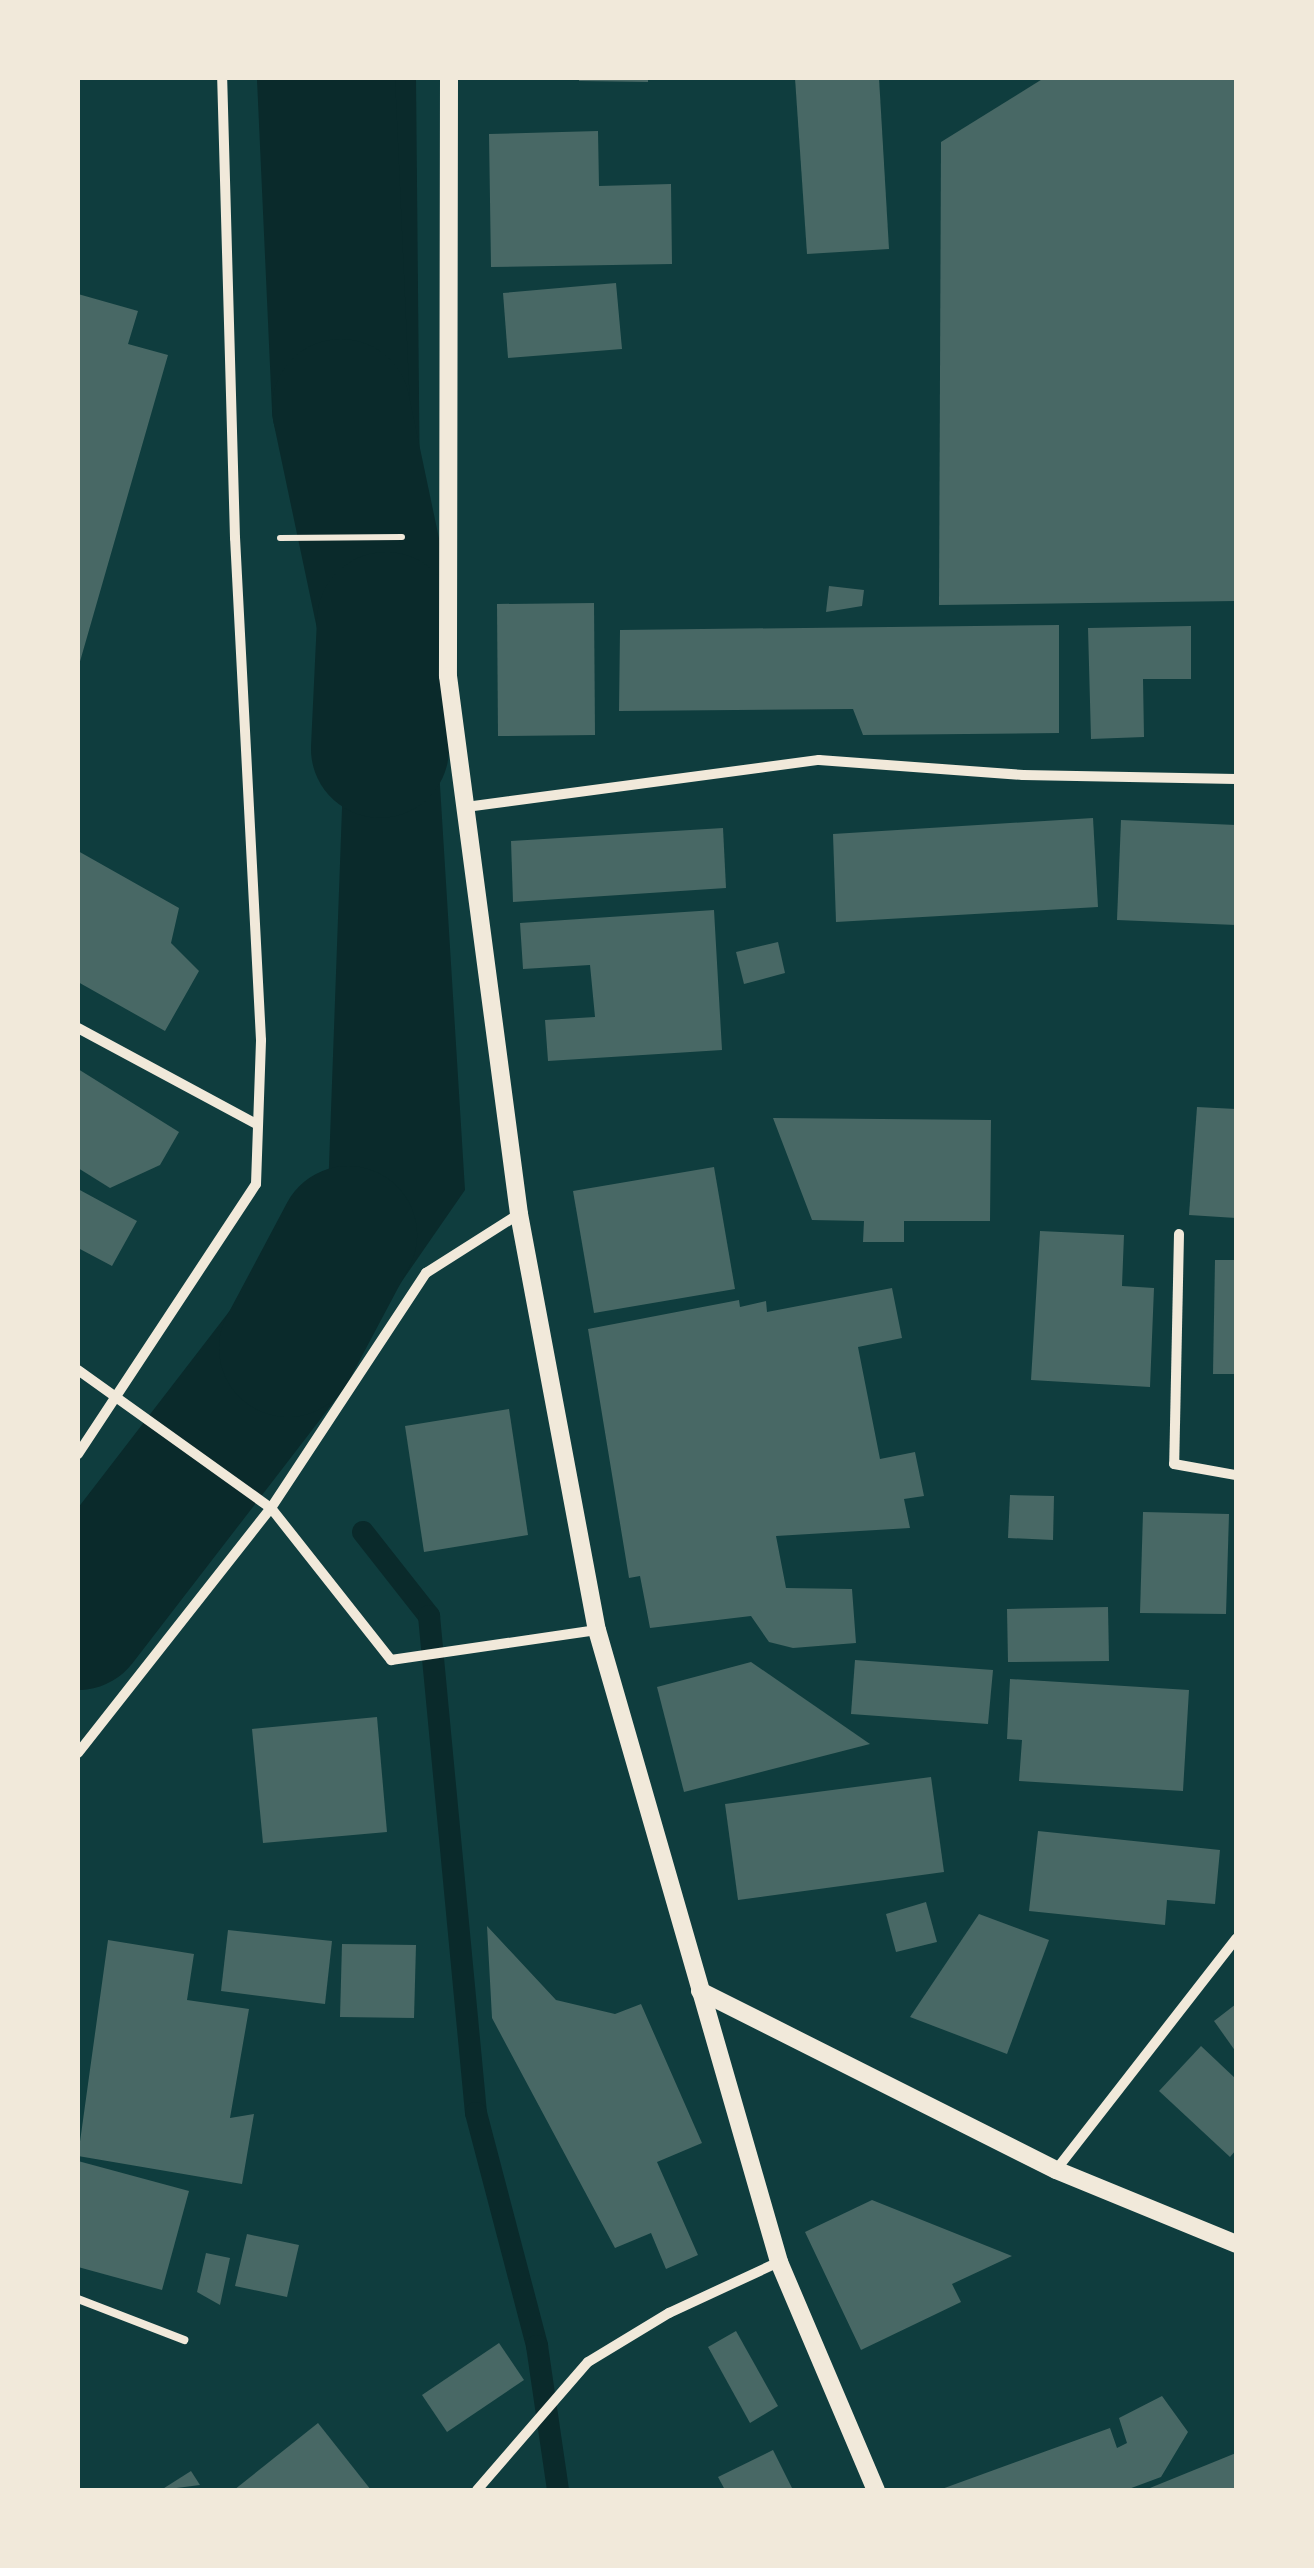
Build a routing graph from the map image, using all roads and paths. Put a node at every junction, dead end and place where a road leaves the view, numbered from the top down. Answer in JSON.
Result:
{"nodes":[{"id":1,"x":222,"y":78,"type":"edge"},
{"id":2,"x":449,"y":78,"type":"edge"},
{"id":3,"x":448,"y":536,"type":"junction"},
{"id":4,"x":235,"y":538,"type":"junction"},
{"id":5,"x":1236,"y":779,"type":"edge"},
{"id":6,"x":466,"y":807,"type":"junction"},
{"id":7,"x":78,"y":1028,"type":"edge"},
{"id":8,"x":258,"y":1126,"type":"junction"},
{"id":9,"x":519,"y":1214,"type":"junction"},
{"id":10,"x":1178,"y":1234,"type":"dead end"},
{"id":11,"x":78,"y":1370,"type":"edge"},
{"id":12,"x":121,"y":1397,"type":"junction"},
{"id":13,"x":78,"y":1454,"type":"edge"},
{"id":14,"x":1236,"y":1475,"type":"edge"},
{"id":15,"x":272,"y":1508,"type":"junction"},
{"id":16,"x":596,"y":1630,"type":"junction"},
{"id":17,"x":78,"y":1753,"type":"edge"},
{"id":18,"x":1236,"y":1939,"type":"edge"},
{"id":19,"x":700,"y":1991,"type":"junction"},
{"id":20,"x":1056,"y":2170,"type":"junction"},
{"id":21,"x":1236,"y":2244,"type":"edge"},
{"id":22,"x":779,"y":2262,"type":"junction"},
{"id":23,"x":78,"y":2299,"type":"edge"},
{"id":24,"x":184,"y":2340,"type":"dead end"},
{"id":25,"x":477,"y":2490,"type":"edge"},
{"id":26,"x":876,"y":2490,"type":"edge"}],
"edges":[{"from":1,"to":4,"type":"street"},
{"from":2,"to":3,"type":"street"},
{"from":3,"to":4,"type":"path"},
{"from":3,"to":6,"type":"street"},
{"from":4,"to":8,"type":"street"},
{"from":5,"to":6,"type":"street"},
{"from":6,"to":9,"type":"street"},
{"from":7,"to":8,"type":"street"},
{"from":8,"to":12,"type":"street"},
{"from":9,"to":15,"type":"street"},
{"from":9,"to":16,"type":"street"},
{"from":10,"to":14,"type":"street"},
{"from":11,"to":12,"type":"street"},
{"from":12,"to":13,"type":"street"},
{"from":12,"to":15,"type":"street"},
{"from":15,"to":16,"type":"street"},
{"from":15,"to":17,"type":"street"},
{"from":16,"to":19,"type":"street"},
{"from":18,"to":20,"type":"street"},
{"from":19,"to":20,"type":"street"},
{"from":19,"to":22,"type":"street"},
{"from":20,"to":21,"type":"street"},
{"from":22,"to":25,"type":"street"},
{"from":22,"to":26,"type":"street"},
{"from":23,"to":24,"type":"lane"}]}
